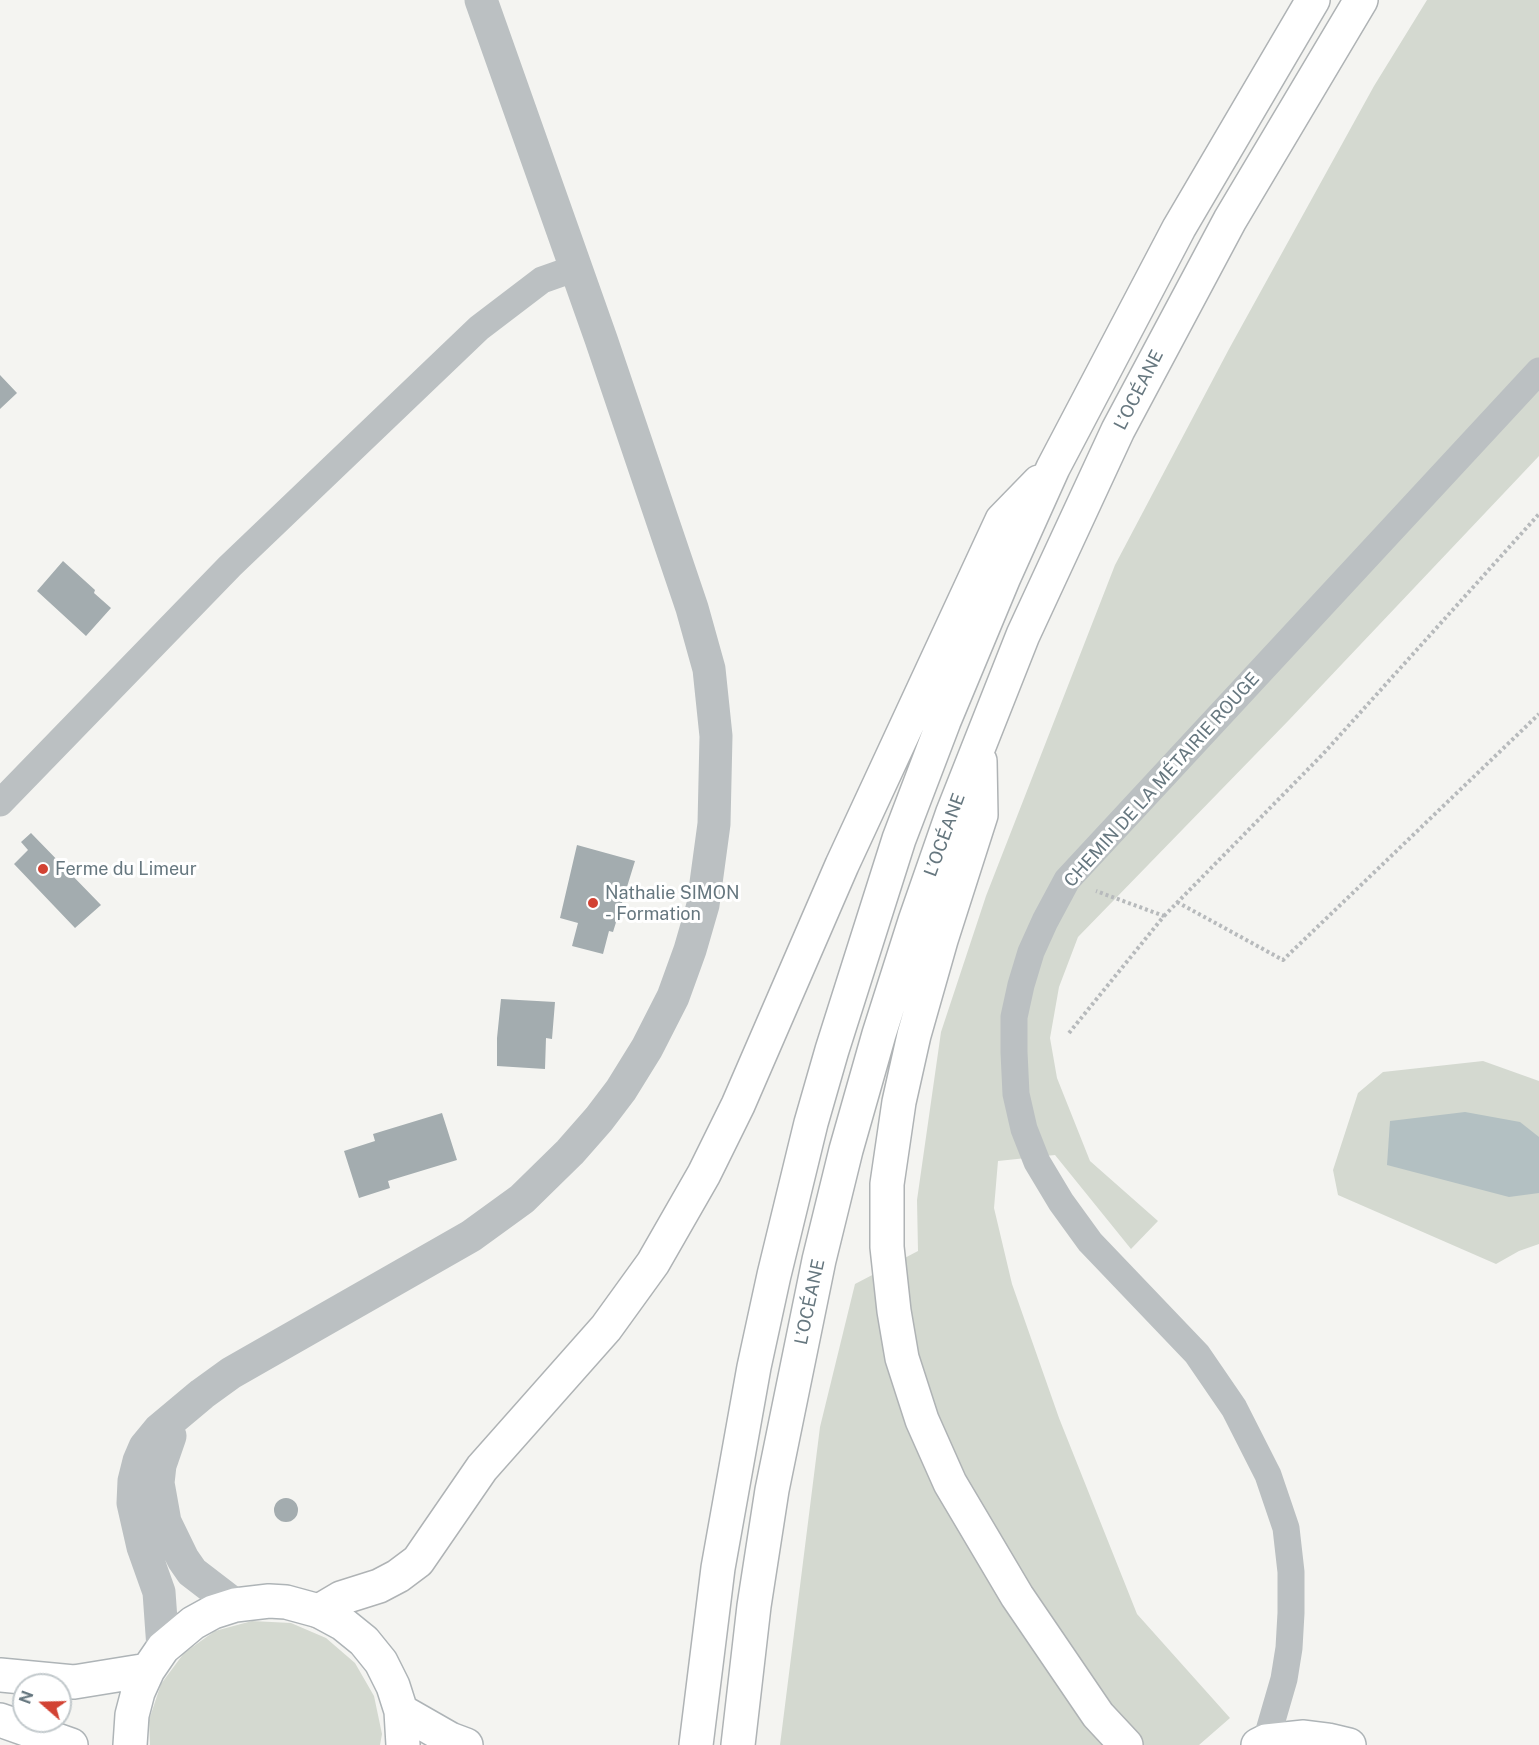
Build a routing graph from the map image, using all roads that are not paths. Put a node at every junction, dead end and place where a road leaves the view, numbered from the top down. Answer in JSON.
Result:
{"nodes":[{"id":1,"x":481,"y":0,"type":"edge"},
{"id":2,"x":1313,"y":0,"type":"edge"},
{"id":3,"x":1362,"y":0,"type":"edge"},
{"id":4,"x":576,"y":268,"type":"junction"},
{"id":5,"x":1539,"y":371,"type":"edge"},
{"id":6,"x":1053,"y":468,"type":"junction"},
{"id":7,"x":980,"y":741,"type":"junction"},
{"id":8,"x":0,"y":803,"type":"edge"},
{"id":9,"x":185,"y":1409,"type":"junction"},
{"id":10,"x":235,"y":1605,"type":"junction"},
{"id":11,"x":319,"y":1611,"type":"junction"},
{"id":12,"x":156,"y":1659,"type":"junction"},
{"id":13,"x":0,"y":1676,"type":"edge"},
{"id":14,"x":401,"y":1711,"type":"junction"},
{"id":15,"x":0,"y":1720,"type":"edge"},
{"id":16,"x":1262,"y":1743,"type":"edge"},
{"id":17,"x":71,"y":1745,"type":"edge"},
{"id":18,"x":130,"y":1745,"type":"edge"},
{"id":19,"x":403,"y":1745,"type":"edge"},
{"id":20,"x":466,"y":1745,"type":"edge"},
{"id":21,"x":696,"y":1745,"type":"edge"},
{"id":22,"x":738,"y":1745,"type":"edge"},
{"id":23,"x":1126,"y":1745,"type":"edge"},
{"id":24,"x":1349,"y":1745,"type":"edge"}],
"edges":[{"from":1,"to":4,"type":"street"},
{"from":2,"to":6,"type":"main road"},
{"from":3,"to":7,"type":"main road","name":"L’OCÉANE"},
{"from":4,"to":8,"type":"street"},
{"from":4,"to":9,"type":"street"},
{"from":5,"to":16,"type":"street","name":"CHEMIN DE LA MÉTAIRIE ROUGE"},
{"from":6,"to":11,"type":"main road"},
{"from":6,"to":21,"type":"main road"},
{"from":7,"to":22,"type":"main road","name":"L’OCÉANE"},
{"from":7,"to":23,"type":"main road"},
{"from":9,"to":10,"type":"street"},
{"from":9,"to":12,"type":"street"},
{"from":10,"to":11,"type":"main road"},
{"from":10,"to":12,"type":"main road"},
{"from":11,"to":14,"type":"main road"},
{"from":12,"to":13,"type":"main road"},
{"from":12,"to":18,"type":"main road"},
{"from":14,"to":19,"type":"main road"},
{"from":14,"to":20,"type":"main road"},
{"from":15,"to":17,"type":"main road"},
{"from":16,"to":24,"type":"main road"}]}
